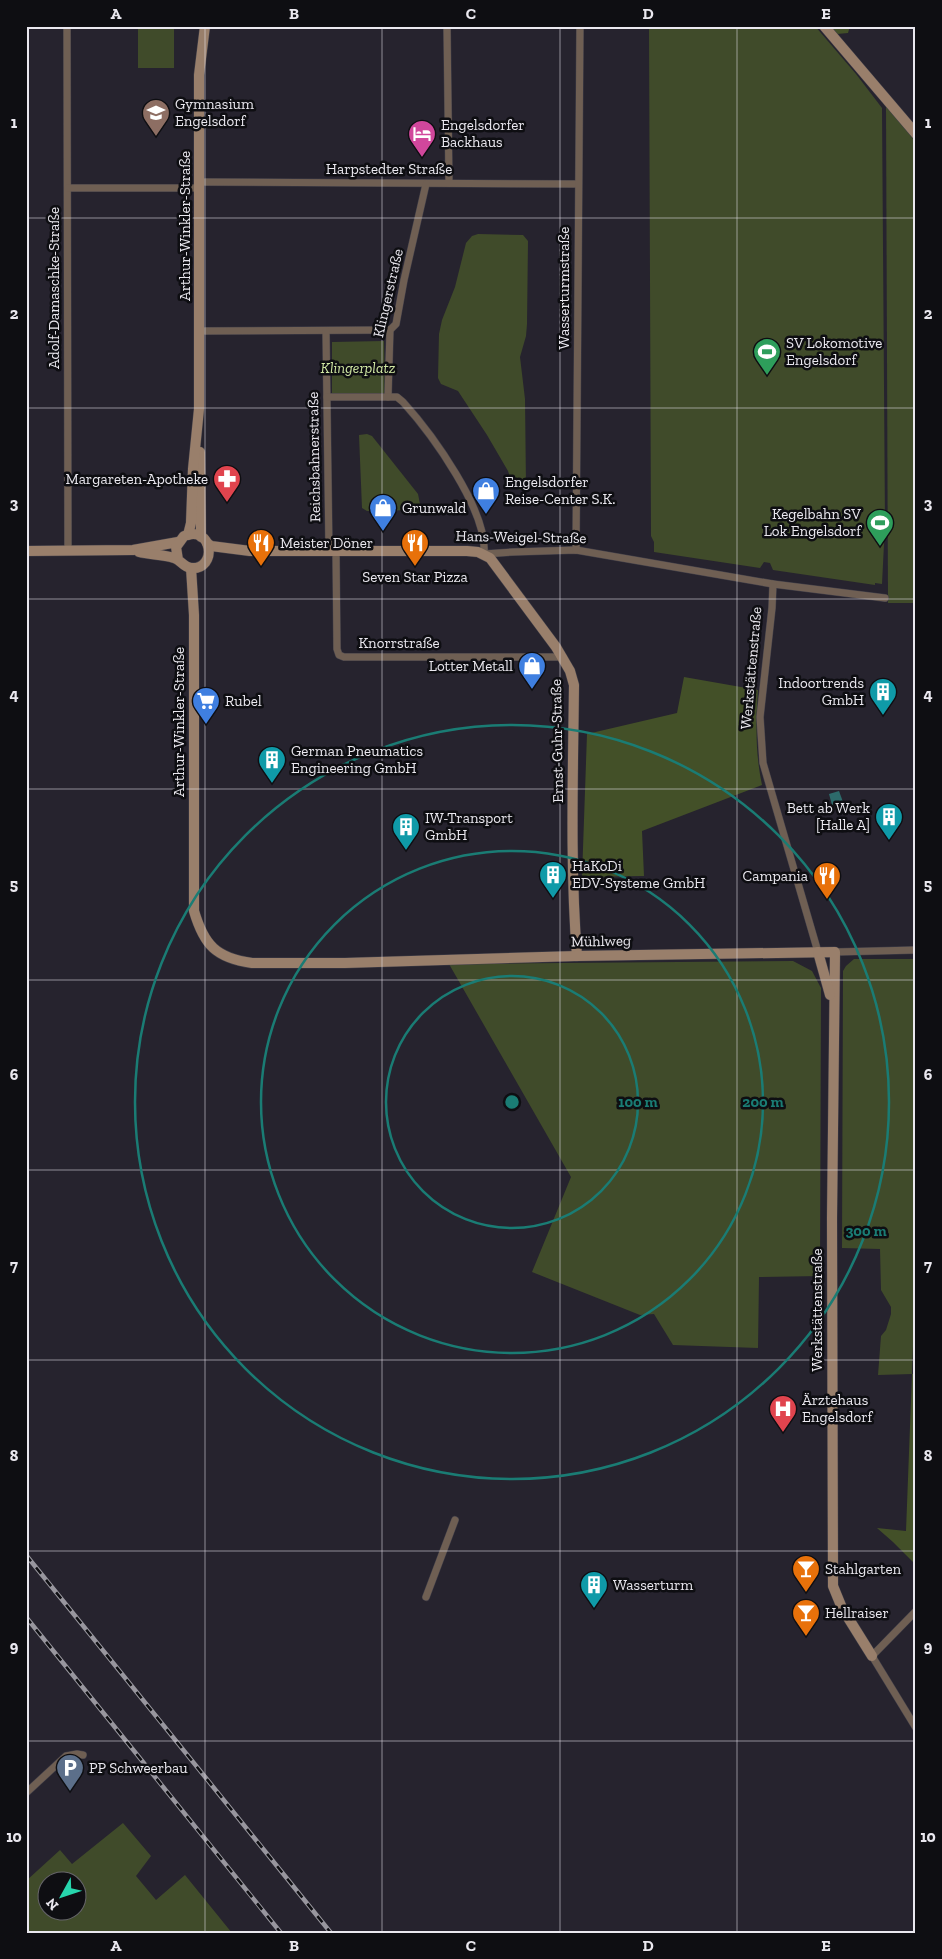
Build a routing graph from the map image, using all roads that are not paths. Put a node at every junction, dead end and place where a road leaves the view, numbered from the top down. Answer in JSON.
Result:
{"nodes":[{"id":1,"x":66,"y":26,"type":"edge"},
{"id":2,"x":205,"y":26,"type":"edge"},
{"id":3,"x":447,"y":26,"type":"edge"},
{"id":4,"x":580,"y":26,"type":"edge"},
{"id":5,"x":824,"y":26,"type":"edge"},
{"id":6,"x":916,"y":134,"type":"edge"},
{"id":7,"x":449,"y":183,"type":"junction"},
{"id":8,"x":426,"y":184,"type":"junction"},
{"id":9,"x":578,"y":184,"type":"junction"},
{"id":10,"x":200,"y":185,"type":"junction"},
{"id":11,"x":68,"y":188,"type":"junction"},
{"id":12,"x":390,"y":330,"type":"junction"},
{"id":13,"x":200,"y":331,"type":"junction"},
{"id":14,"x":326,"y":331,"type":"junction"},
{"id":15,"x":328,"y":397,"type":"junction"},
{"id":16,"x":388,"y":397,"type":"junction"},
{"id":17,"x":198,"y":426,"type":"junction"},
{"id":18,"x":188,"y":535,"type":"junction"},
{"id":19,"x":204,"y":540,"type":"junction"},
{"id":20,"x":178,"y":542,"type":"junction"},
{"id":21,"x":133,"y":550,"type":"junction"},
{"id":22,"x":576,"y":550,"type":"junction"},
{"id":23,"x":26,"y":551,"type":"edge"},
{"id":24,"x":68,"y":551,"type":"junction"},
{"id":25,"x":242,"y":551,"type":"junction"},
{"id":26,"x":332,"y":552,"type":"junction"},
{"id":27,"x":484,"y":554,"type":"junction"},
{"id":28,"x":178,"y":560,"type":"junction"},
{"id":29,"x":206,"y":560,"type":"junction"},
{"id":30,"x":191,"y":568,"type":"junction"},
{"id":31,"x":773,"y":584,"type":"junction"},
{"id":32,"x":886,"y":598,"type":"dead end"},
{"id":33,"x":563,"y":657,"type":"junction"},
{"id":34,"x":916,"y":950,"type":"edge"},
{"id":35,"x":818,"y":952,"type":"junction"},
{"id":36,"x":835,"y":952,"type":"junction"},
{"id":37,"x":577,"y":956,"type":"junction"},
{"id":38,"x":287,"y":962,"type":"joint"},
{"id":39,"x":833,"y":1013,"type":"junction"},
{"id":40,"x":455,"y":1520,"type":"dead end"},
{"id":41,"x":426,"y":1597,"type":"dead end"},
{"id":42,"x":916,"y":1611,"type":"edge"},
{"id":43,"x":872,"y":1656,"type":"junction"},
{"id":44,"x":916,"y":1728,"type":"edge"},
{"id":45,"x":83,"y":1755,"type":"dead end"},
{"id":46,"x":26,"y":1793,"type":"edge"}],
"edges":[{"from":1,"to":11,"type":"street","name":"Adolf-Damaschke-Straße"},
{"from":2,"to":10,"type":"street","name":"Arthur-Winkler-Straße"},
{"from":3,"to":7,"type":"street"},
{"from":4,"to":9,"type":"street","name":"Wasserturmstraße"},
{"from":5,"to":6,"type":"street"},
{"from":7,"to":8,"type":"street","name":"Harpstedter Straße"},
{"from":7,"to":9,"type":"street","name":"Harpstedter Straße"},
{"from":8,"to":10,"type":"street","name":"Harpstedter Straße"},
{"from":8,"to":12,"type":"street","name":"Klingerstraße"},
{"from":9,"to":22,"type":"street","name":"Wasserturmstraße"},
{"from":10,"to":11,"type":"street","name":"Harpstedter Straße"},
{"from":10,"to":13,"type":"street","name":"Arthur-Winkler-Straße"},
{"from":11,"to":24,"type":"street","name":"Adolf-Damaschke-Straße"},
{"from":12,"to":14,"type":"street"},
{"from":12,"to":16,"type":"street","name":"Klingerstraße"},
{"from":13,"to":14,"type":"street"},
{"from":13,"to":17,"type":"street","name":"Arthur-Winkler-Straße"},
{"from":14,"to":15,"type":"street","name":"Reichsbahnerstraße"},
{"from":15,"to":16,"type":"street"},
{"from":15,"to":26,"type":"street","name":"Reichsbahnerstraße"},
{"from":16,"to":27,"type":"street"},
{"from":17,"to":18,"type":"street","name":"Arthur-Winkler-Straße"},
{"from":17,"to":19,"type":"street","name":"Arthur-Winkler-Straße"},
{"from":18,"to":19,"type":"street"},
{"from":18,"to":20,"type":"street"},
{"from":19,"to":25,"type":"street","name":"Hans-Weigel-Straße"},
{"from":19,"to":29,"type":"street"},
{"from":20,"to":21,"type":"street"},
{"from":20,"to":28,"type":"street"},
{"from":21,"to":24,"type":"street"},
{"from":21,"to":28,"type":"street"},
{"from":22,"to":27,"type":"street","name":"Hans-Weigel-Straße"},
{"from":22,"to":31,"type":"street","name":"Hans-Weigel-Straße"},
{"from":23,"to":24,"type":"street"},
{"from":25,"to":26,"type":"street","name":"Hans-Weigel-Straße"},
{"from":25,"to":29,"type":"street","name":"Hans-Weigel-Straße"},
{"from":26,"to":27,"type":"street","name":"Hans-Weigel-Straße"},
{"from":26,"to":33,"type":"street","name":"Knorrstraße"},
{"from":27,"to":33,"type":"street","name":"Ernst-Guhr-Straße"},
{"from":28,"to":30,"type":"street"},
{"from":29,"to":30,"type":"street"},
{"from":30,"to":38,"type":"street","name":"Arthur-Winkler-Straße"},
{"from":31,"to":32,"type":"street","name":"Hans-Weigel-Straße"},
{"from":31,"to":35,"type":"street","name":"Werkstättenstraße"},
{"from":33,"to":37,"type":"street","name":"Ernst-Guhr-Straße"},
{"from":34,"to":36,"type":"street","name":"Mühlweg"},
{"from":35,"to":36,"type":"street","name":"Mühlweg"},
{"from":35,"to":37,"type":"street","name":"Mühlweg"},
{"from":35,"to":39,"type":"street","name":"Werkstättenstraße"},
{"from":36,"to":39,"type":"street","name":"Werkstättenstraße"},
{"from":37,"to":38,"type":"street","name":"Mühlweg"},
{"from":39,"to":43,"type":"street","name":"Werkstättenstraße"},
{"from":40,"to":41,"type":"street"},
{"from":42,"to":43,"type":"street"},
{"from":43,"to":44,"type":"street"},
{"from":45,"to":46,"type":"street"}]}
